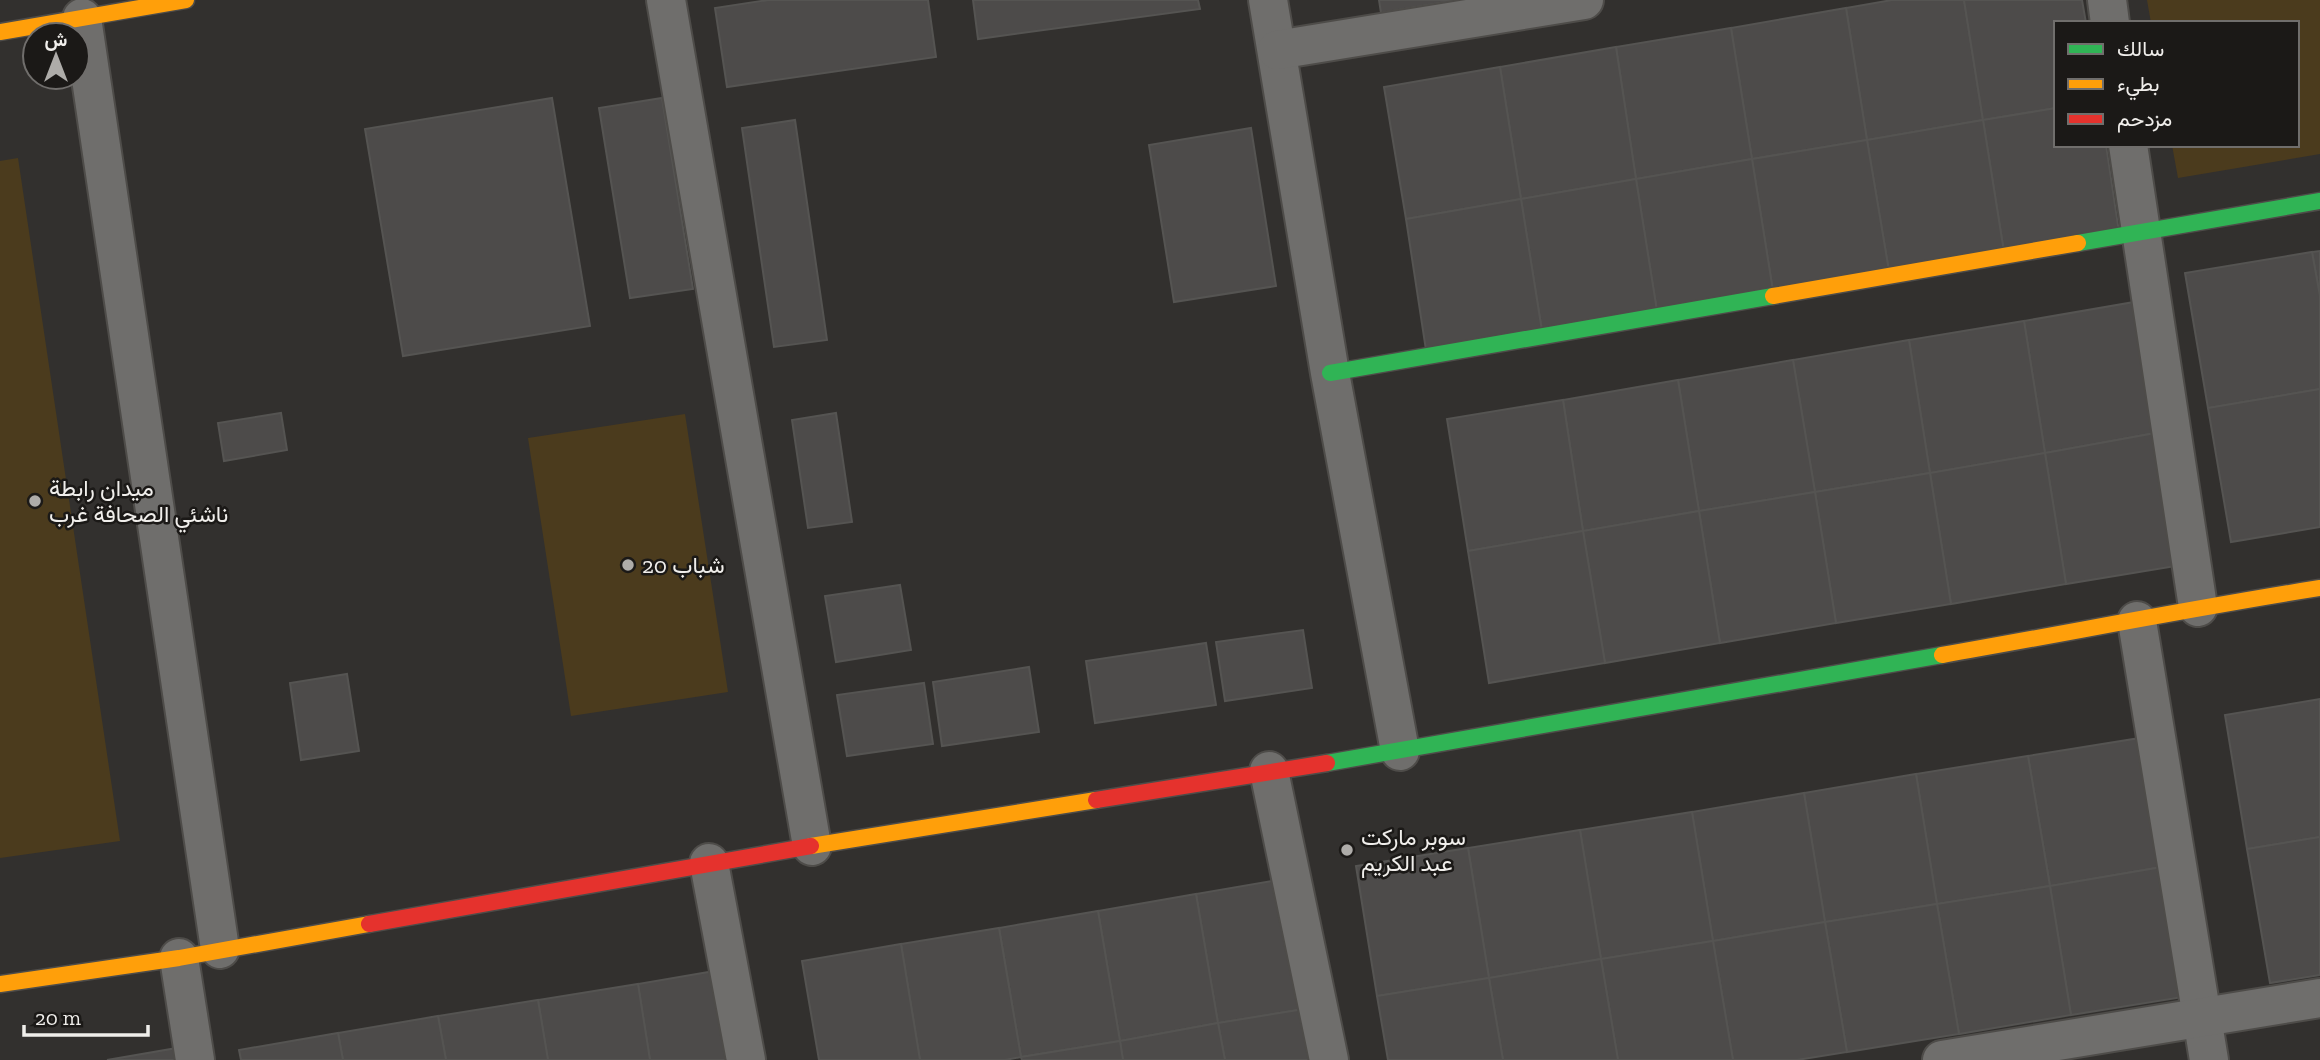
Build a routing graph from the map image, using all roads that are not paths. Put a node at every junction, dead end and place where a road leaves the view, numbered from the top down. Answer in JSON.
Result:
{"nodes":[{"id":1,"x":186,"y":0,"type":"edge"},
{"id":2,"x":666,"y":0,"type":"edge"},
{"id":3,"x":1268,"y":0,"type":"edge"},
{"id":4,"x":1584,"y":0,"type":"edge"},
{"id":5,"x":2107,"y":0,"type":"edge"},
{"id":6,"x":82,"y":18,"type":"junction"},
{"id":7,"x":2110,"y":21,"type":"edge"},
{"id":8,"x":0,"y":32,"type":"edge"},
{"id":9,"x":1278,"y":50,"type":"junction"},
{"id":10,"x":2128,"y":147,"type":"edge"},
{"id":11,"x":2320,"y":201,"type":"edge"},
{"id":12,"x":2140,"y":231,"type":"junction"},
{"id":13,"x":1330,"y":373,"type":"junction"},
{"id":14,"x":2320,"y":588,"type":"edge"},
{"id":15,"x":2198,"y":607,"type":"junction"},
{"id":16,"x":2137,"y":621,"type":"junction"},
{"id":17,"x":1400,"y":751,"type":"junction"},
{"id":18,"x":1269,"y":771,"type":"junction"},
{"id":19,"x":812,"y":846,"type":"junction"},
{"id":20,"x":709,"y":863,"type":"junction"},
{"id":21,"x":220,"y":949,"type":"junction"},
{"id":22,"x":179,"y":958,"type":"junction"},
{"id":23,"x":0,"y":984,"type":"edge"},
{"id":24,"x":2320,"y":998,"type":"edge"},
{"id":25,"x":2200,"y":1016,"type":"junction"},
{"id":26,"x":195,"y":1060,"type":"edge"},
{"id":27,"x":746,"y":1060,"type":"edge"},
{"id":28,"x":1328,"y":1060,"type":"edge"},
{"id":29,"x":1942,"y":1060,"type":"edge"},
{"id":30,"x":2209,"y":1060,"type":"edge"}],
"edges":[{"from":1,"to":6,"type":"street"},
{"from":2,"to":19,"type":"street"},
{"from":3,"to":9,"type":"street"},
{"from":4,"to":9,"type":"street"},
{"from":5,"to":7,"type":"street"},
{"from":6,"to":8,"type":"street"},
{"from":6,"to":21,"type":"street"},
{"from":9,"to":13,"type":"street"},
{"from":10,"to":12,"type":"street"},
{"from":11,"to":12,"type":"street"},
{"from":12,"to":13,"type":"street"},
{"from":12,"to":15,"type":"street"},
{"from":13,"to":17,"type":"street"},
{"from":14,"to":15,"type":"street"},
{"from":15,"to":16,"type":"street"},
{"from":16,"to":17,"type":"street"},
{"from":16,"to":25,"type":"street"},
{"from":17,"to":18,"type":"street"},
{"from":18,"to":19,"type":"street"},
{"from":18,"to":28,"type":"street"},
{"from":19,"to":20,"type":"street"},
{"from":20,"to":21,"type":"street"},
{"from":20,"to":27,"type":"street"},
{"from":21,"to":22,"type":"street"},
{"from":22,"to":23,"type":"street"},
{"from":22,"to":26,"type":"street"},
{"from":24,"to":25,"type":"street"},
{"from":25,"to":29,"type":"street"},
{"from":25,"to":30,"type":"street"}]}
